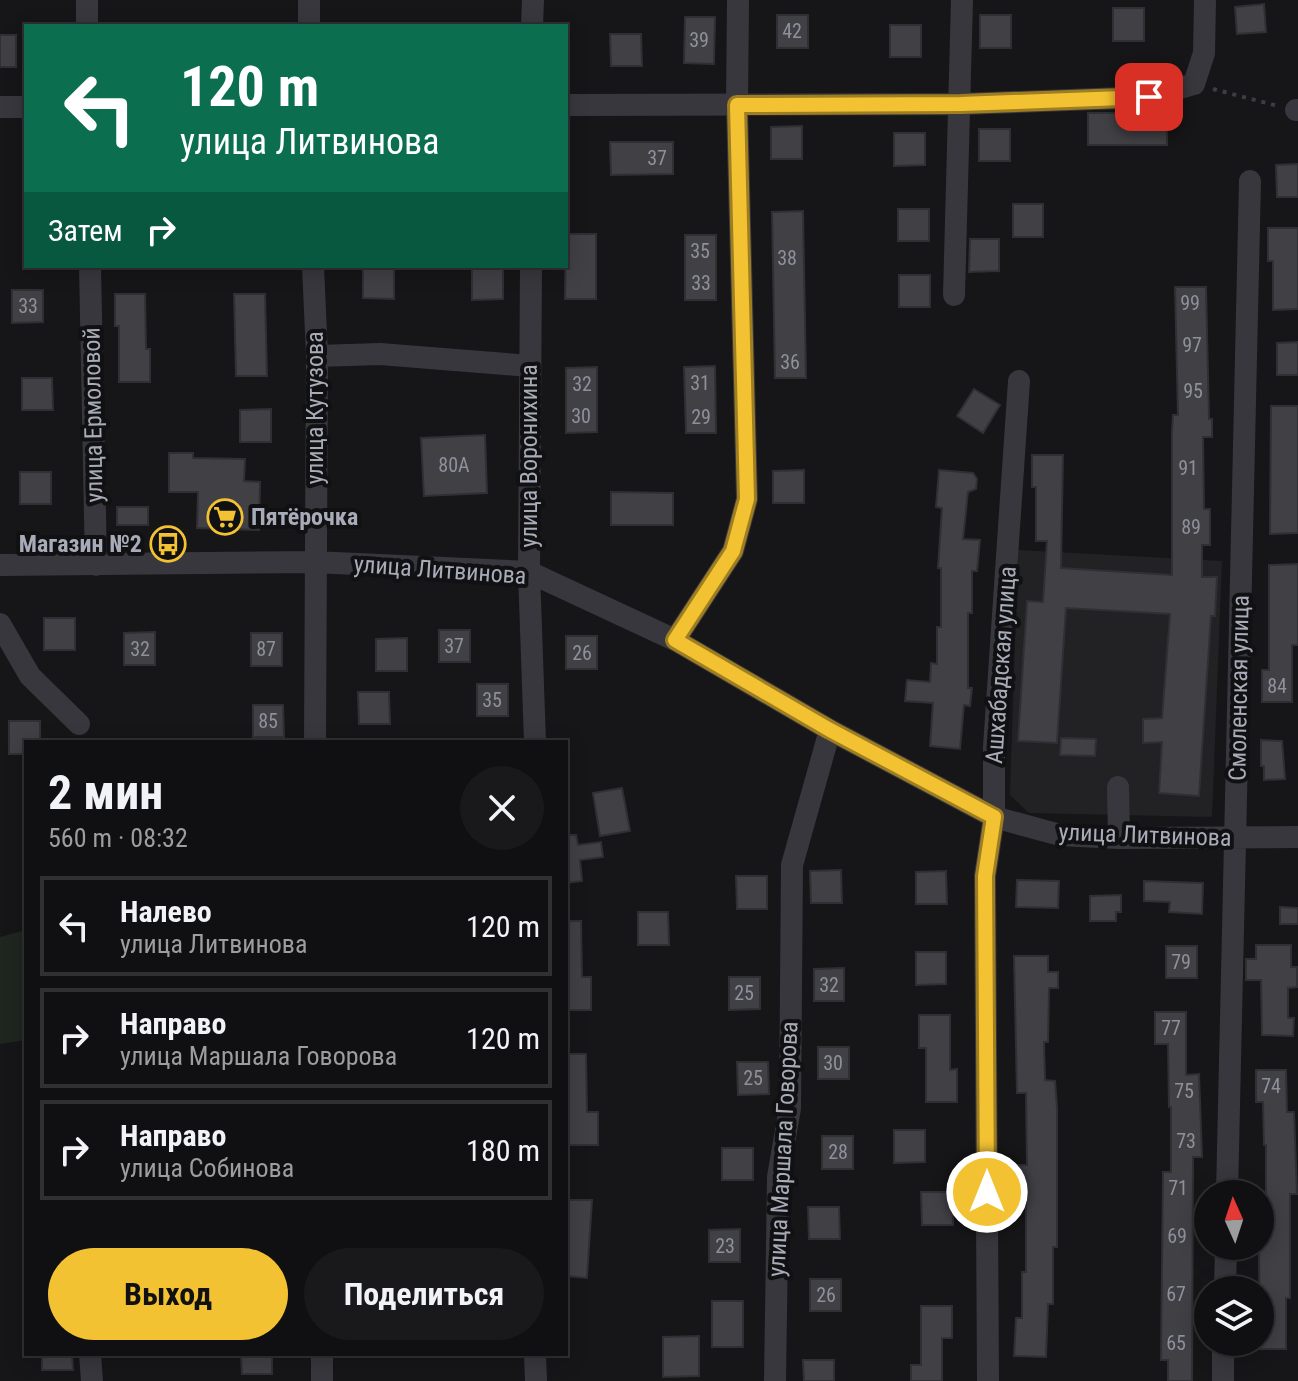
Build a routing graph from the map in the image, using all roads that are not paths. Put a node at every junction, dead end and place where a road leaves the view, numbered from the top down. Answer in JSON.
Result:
{"nodes":[{"id":1,"x":87,"y":0,"type":"edge"},
{"id":2,"x":309,"y":0,"type":"edge"},
{"id":3,"x":533,"y":0,"type":"edge"},
{"id":4,"x":738,"y":0,"type":"edge"},
{"id":5,"x":962,"y":0,"type":"edge"},
{"id":6,"x":1205,"y":0,"type":"edge"},
{"id":7,"x":87,"y":24,"type":"edge"},
{"id":8,"x":309,"y":24,"type":"edge"},
{"id":9,"x":532,"y":24,"type":"edge"},
{"id":10,"x":961,"y":104,"type":"junction"},
{"id":11,"x":568,"y":105,"type":"edge"},
{"id":12,"x":737,"y":105,"type":"junction"},
{"id":13,"x":0,"y":107,"type":"edge"},
{"id":14,"x":24,"y":107,"type":"edge"},
{"id":15,"x":1250,"y":181,"type":"dead end"},
{"id":16,"x":90,"y":268,"type":"edge"},
{"id":17,"x":313,"y":268,"type":"edge"},
{"id":18,"x":531,"y":268,"type":"edge"},
{"id":19,"x":954,"y":295,"type":"dead end"},
{"id":20,"x":317,"y":356,"type":"junction"},
{"id":21,"x":530,"y":366,"type":"junction"},
{"id":22,"x":1019,"y":381,"type":"dead end"},
{"id":23,"x":314,"y":562,"type":"junction"},
{"id":24,"x":0,"y":565,"type":"edge"},
{"id":25,"x":96,"y":565,"type":"junction"},
{"id":26,"x":529,"y":572,"type":"junction"},
{"id":27,"x":0,"y":624,"type":"edge"},
{"id":28,"x":675,"y":640,"type":"junction"},
{"id":29,"x":79,"y":724,"type":"dead end"},
{"id":30,"x":830,"y":730,"type":"junction"},
{"id":31,"x":315,"y":740,"type":"edge"},
{"id":32,"x":535,"y":740,"type":"edge"},
{"id":33,"x":1118,"y":787,"type":"dead end"},
{"id":34,"x":994,"y":817,"type":"junction"},
{"id":35,"x":1298,"y":837,"type":"edge"},
{"id":36,"x":1119,"y":838,"type":"junction"},
{"id":37,"x":1236,"y":838,"type":"junction"},
{"id":38,"x":1227,"y":1180,"type":"edge"},
{"id":39,"x":90,"y":1356,"type":"edge"},
{"id":40,"x":322,"y":1356,"type":"edge"},
{"id":41,"x":535,"y":1356,"type":"edge"},
{"id":42,"x":1223,"y":1356,"type":"edge"},
{"id":43,"x":92,"y":1381,"type":"edge"},
{"id":44,"x":322,"y":1381,"type":"edge"},
{"id":45,"x":536,"y":1381,"type":"edge"},
{"id":46,"x":775,"y":1381,"type":"edge"},
{"id":47,"x":988,"y":1381,"type":"edge"},
{"id":48,"x":1223,"y":1381,"type":"edge"}],
"edges":[{"from":1,"to":7,"type":"street"},
{"from":2,"to":8,"type":"street"},
{"from":3,"to":9,"type":"street"},
{"from":4,"to":12,"type":"street"},
{"from":5,"to":10,"type":"street"},
{"from":6,"to":10,"type":"street"},
{"from":10,"to":12,"type":"street"},
{"from":10,"to":19,"type":"street"},
{"from":11,"to":12,"type":"street"},
{"from":12,"to":28,"type":"street"},
{"from":13,"to":14,"type":"street"},
{"from":15,"to":37,"type":"street","name":"Смоленская улица"},
{"from":16,"to":25,"type":"street","name":"улица Ермоловой"},
{"from":17,"to":20,"type":"street","name":"улица Кутузова"},
{"from":18,"to":21,"type":"street","name":"улица Воронихина"},
{"from":20,"to":21,"type":"street"},
{"from":20,"to":23,"type":"street","name":"улица Кутузова"},
{"from":21,"to":26,"type":"street","name":"улица Воронихина"},
{"from":22,"to":34,"type":"street","name":"Ашхабадская улица"},
{"from":23,"to":25,"type":"street","name":"улица Литвинова"},
{"from":23,"to":26,"type":"street","name":"улица Литвинова"},
{"from":23,"to":31,"type":"street","name":"улица Кутузова"},
{"from":24,"to":25,"type":"street","name":"улица Литвинова"},
{"from":26,"to":28,"type":"street","name":"улица Литвинова"},
{"from":26,"to":32,"type":"street","name":"улица Воронихина"},
{"from":27,"to":29,"type":"street"},
{"from":28,"to":30,"type":"street","name":"улица Литвинова"},
{"from":30,"to":34,"type":"street","name":"улица Литвинова"},
{"from":30,"to":46,"type":"street","name":"улица Маршала Говорова"},
{"from":33,"to":36,"type":"street"},
{"from":34,"to":36,"type":"street","name":"улица Литвинова"},
{"from":34,"to":47,"type":"street","name":"Ашхабадская улица"},
{"from":35,"to":37,"type":"street","name":"улица Литвинова"},
{"from":36,"to":37,"type":"street","name":"улица Литвинова"},
{"from":37,"to":38,"type":"street","name":"Смоленская улица"},
{"from":39,"to":43,"type":"street"},
{"from":40,"to":44,"type":"street"},
{"from":41,"to":45,"type":"street"},
{"from":42,"to":48,"type":"street"}]}
